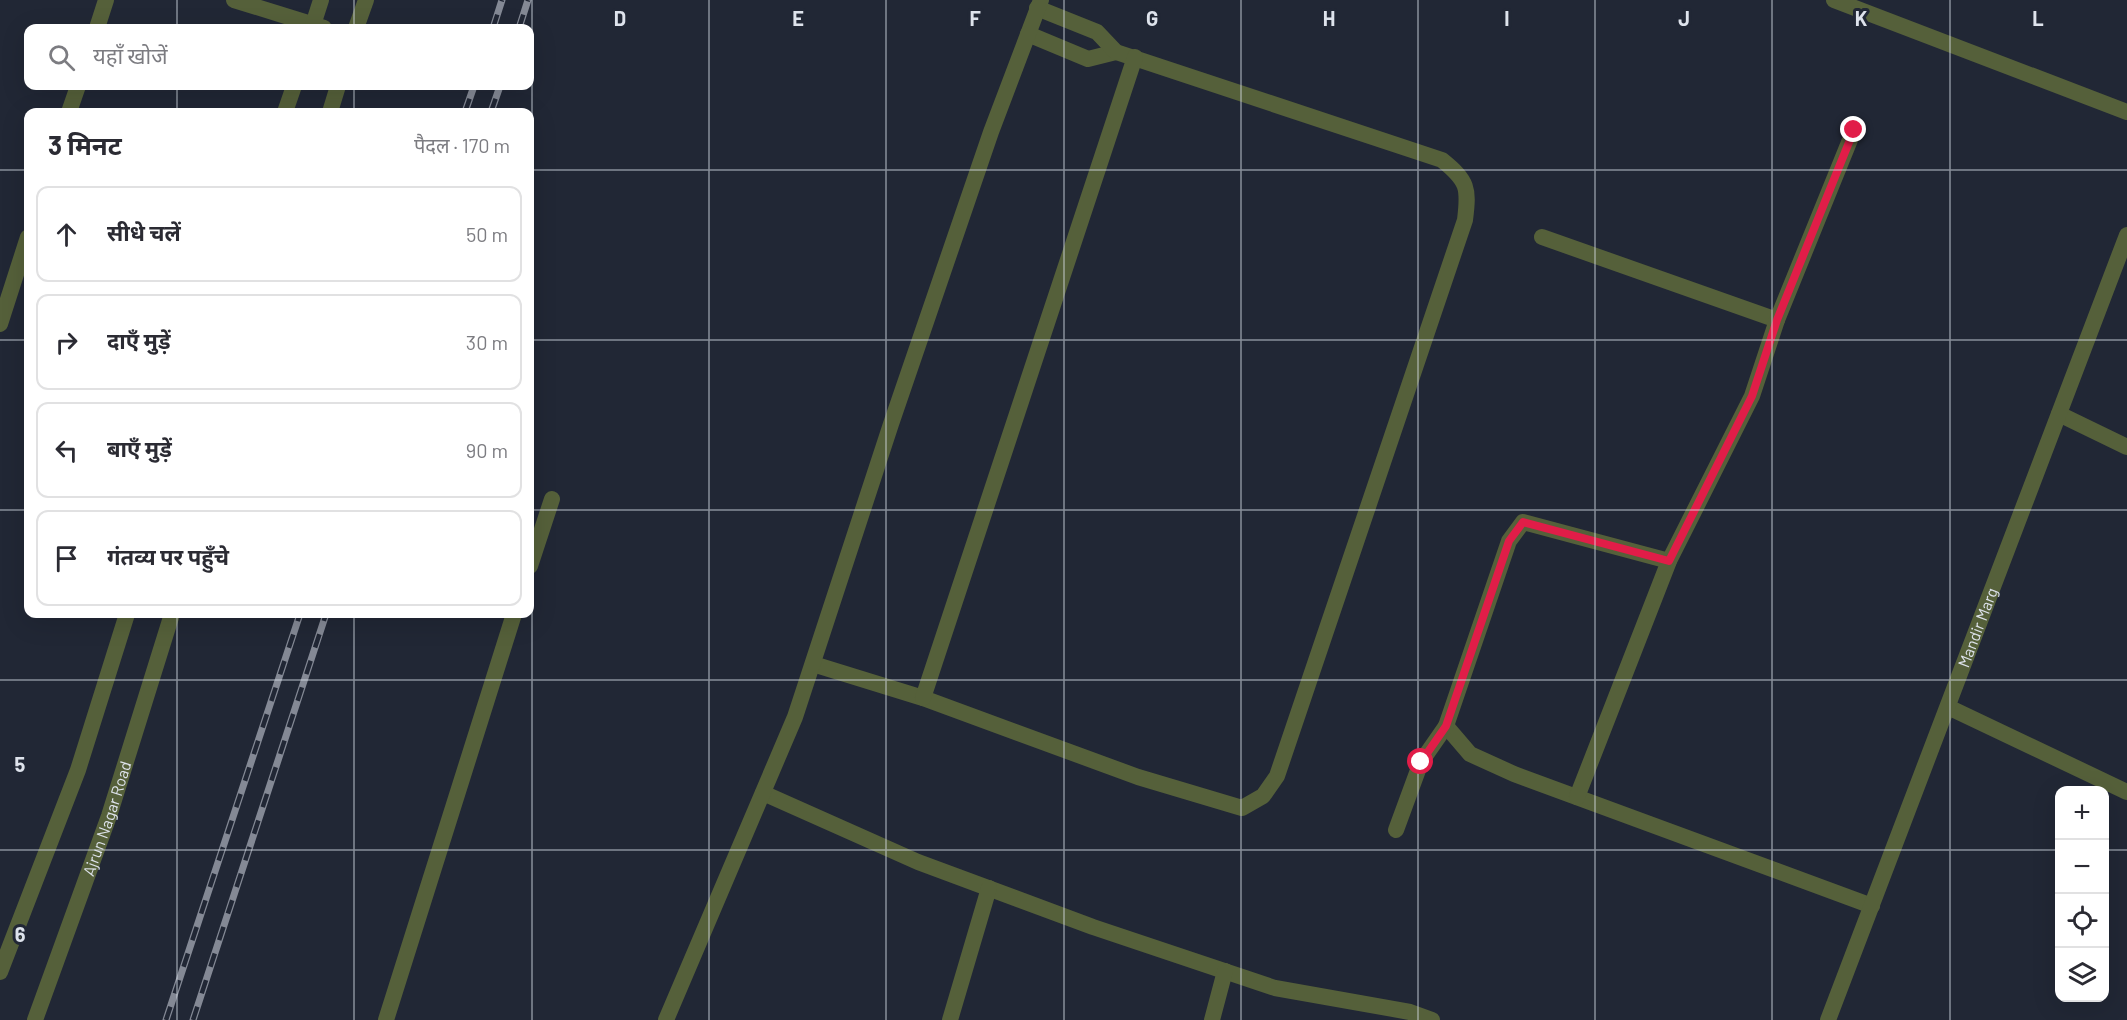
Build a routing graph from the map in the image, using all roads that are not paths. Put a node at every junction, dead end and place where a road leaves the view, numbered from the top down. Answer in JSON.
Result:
{"nodes":[{"id":1,"x":106,"y":0,"type":"edge"},
{"id":2,"x":234,"y":0,"type":"edge"},
{"id":3,"x":321,"y":0,"type":"edge"},
{"id":4,"x":366,"y":0,"type":"edge"},
{"id":5,"x":1834,"y":0,"type":"edge"},
{"id":6,"x":1039,"y":4,"type":"edge"},
{"id":7,"x":98,"y":24,"type":"edge"},
{"id":8,"x":307,"y":24,"type":"edge"},
{"id":9,"x":317,"y":24,"type":"edge"},
{"id":10,"x":357,"y":24,"type":"edge"},
{"id":11,"x":1028,"y":34,"type":"junction"},
{"id":12,"x":1116,"y":52,"type":"junction"},
{"id":13,"x":1135,"y":57,"type":"junction"},
{"id":14,"x":77,"y":90,"type":"edge"},
{"id":15,"x":293,"y":90,"type":"edge"},
{"id":16,"x":337,"y":90,"type":"edge"},
{"id":17,"x":70,"y":108,"type":"edge"},
{"id":18,"x":286,"y":108,"type":"edge"},
{"id":19,"x":331,"y":108,"type":"edge"},
{"id":20,"x":2127,"y":112,"type":"edge"},
{"id":21,"x":1854,"y":130,"type":"dead end"},
{"id":22,"x":2127,"y":235,"type":"edge"},
{"id":23,"x":1542,"y":237,"type":"dead end"},
{"id":24,"x":24,"y":249,"type":"edge"},
{"id":25,"x":1777,"y":320,"type":"junction"},
{"id":26,"x":0,"y":324,"type":"edge"},
{"id":27,"x":2059,"y":414,"type":"junction"},
{"id":28,"x":2127,"y":447,"type":"edge"},
{"id":29,"x":552,"y":499,"type":"dead end"},
{"id":30,"x":534,"y":554,"type":"edge"},
{"id":31,"x":1669,"y":561,"type":"junction"},
{"id":32,"x":126,"y":618,"type":"edge"},
{"id":33,"x":171,"y":618,"type":"edge"},
{"id":34,"x":513,"y":618,"type":"edge"},
{"id":35,"x":813,"y":664,"type":"junction"},
{"id":36,"x":923,"y":698,"type":"junction"},
{"id":37,"x":1948,"y":707,"type":"junction"},
{"id":38,"x":1446,"y":726,"type":"junction"},
{"id":39,"x":2127,"y":792,"type":"edge"},
{"id":40,"x":763,"y":793,"type":"junction"},
{"id":41,"x":1576,"y":797,"type":"junction"},
{"id":42,"x":1396,"y":830,"type":"dead end"},
{"id":43,"x":989,"y":888,"type":"junction"},
{"id":44,"x":1872,"y":906,"type":"junction"},
{"id":45,"x":1225,"y":971,"type":"junction"},
{"id":46,"x":0,"y":972,"type":"edge"},
{"id":47,"x":35,"y":1020,"type":"edge"},
{"id":48,"x":386,"y":1020,"type":"edge"},
{"id":49,"x":666,"y":1020,"type":"edge"},
{"id":50,"x":950,"y":1020,"type":"edge"},
{"id":51,"x":1212,"y":1020,"type":"edge"},
{"id":52,"x":1432,"y":1020,"type":"edge"},
{"id":53,"x":1828,"y":1020,"type":"edge"}],
"edges":[{"from":1,"to":7,"type":"street"},
{"from":2,"to":8,"type":"street"},
{"from":3,"to":9,"type":"street"},
{"from":4,"to":10,"type":"street"},
{"from":5,"to":20,"type":"street"},
{"from":6,"to":11,"type":"street"},
{"from":6,"to":12,"type":"street"},
{"from":11,"to":12,"type":"street"},
{"from":11,"to":35,"type":"street"},
{"from":12,"to":13,"type":"street"},
{"from":13,"to":36,"type":"street"},
{"from":13,"to":36,"type":"street"},
{"from":14,"to":17,"type":"street"},
{"from":15,"to":18,"type":"street"},
{"from":16,"to":19,"type":"street"},
{"from":21,"to":25,"type":"street"},
{"from":22,"to":27,"type":"street","name":"Mandir Marg"},
{"from":23,"to":25,"type":"street"},
{"from":24,"to":26,"type":"street"},
{"from":25,"to":31,"type":"street"},
{"from":27,"to":28,"type":"street"},
{"from":27,"to":37,"type":"street","name":"Mandir Marg"},
{"from":29,"to":30,"type":"street"},
{"from":31,"to":38,"type":"street"},
{"from":31,"to":41,"type":"street"},
{"from":32,"to":46,"type":"street"},
{"from":33,"to":47,"type":"street","name":"Ajrun Nagar Road"},
{"from":34,"to":48,"type":"street"},
{"from":35,"to":36,"type":"street"},
{"from":35,"to":40,"type":"street"},
{"from":37,"to":39,"type":"street"},
{"from":37,"to":44,"type":"street","name":"Mandir Marg"},
{"from":38,"to":41,"type":"street"},
{"from":38,"to":42,"type":"street"},
{"from":40,"to":43,"type":"street"},
{"from":40,"to":49,"type":"street"},
{"from":41,"to":44,"type":"street"},
{"from":43,"to":45,"type":"street"},
{"from":43,"to":50,"type":"street"},
{"from":44,"to":53,"type":"street","name":"Mandir Marg"},
{"from":45,"to":51,"type":"street"},
{"from":45,"to":52,"type":"street"}]}
